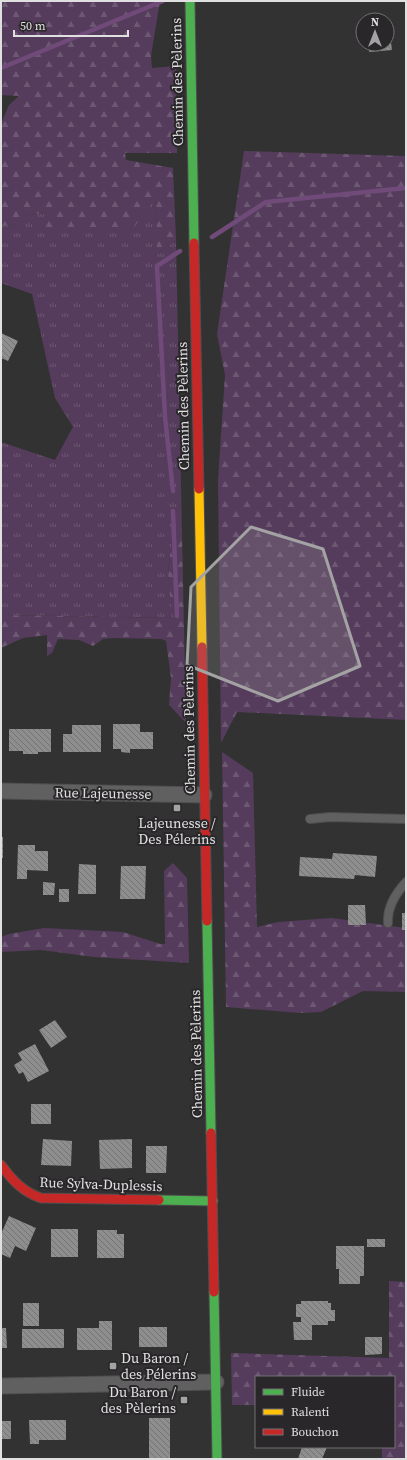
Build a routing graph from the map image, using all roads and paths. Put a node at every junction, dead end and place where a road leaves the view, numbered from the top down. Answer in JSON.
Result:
{"nodes":[{"id":1,"x":190,"y":1,"type":"edge"},
{"id":2,"x":1,"y":791,"type":"edge"},
{"id":3,"x":204,"y":794,"type":"junction"},
{"id":4,"x":310,"y":819,"type":"dead end"},
{"id":5,"x":406,"y":819,"type":"edge"},
{"id":6,"x":406,"y":882,"type":"edge"},
{"id":7,"x":388,"y":923,"type":"dead end"},
{"id":8,"x":1,"y":1165,"type":"edge"},
{"id":9,"x":213,"y":1200,"type":"junction"},
{"id":10,"x":216,"y":1382,"type":"junction"},
{"id":11,"x":1,"y":1386,"type":"edge"},
{"id":12,"x":217,"y":1459,"type":"edge"}],
"edges":[{"from":1,"to":3,"type":"street","name":"Chemin des Pèlerins"},
{"from":2,"to":3,"type":"street","name":"Rue Lajeunesse"},
{"from":3,"to":9,"type":"street","name":"Chemin des Pèlerins"},
{"from":4,"to":5,"type":"lane"},
{"from":6,"to":7,"type":"lane"},
{"from":8,"to":9,"type":"street","name":"Rue Sylva-Duplessis"},
{"from":9,"to":10,"type":"street","name":"Chemin des Pèlerins"},
{"from":10,"to":11,"type":"street"},
{"from":10,"to":12,"type":"street","name":"Chemin des Pèlerins"}]}
